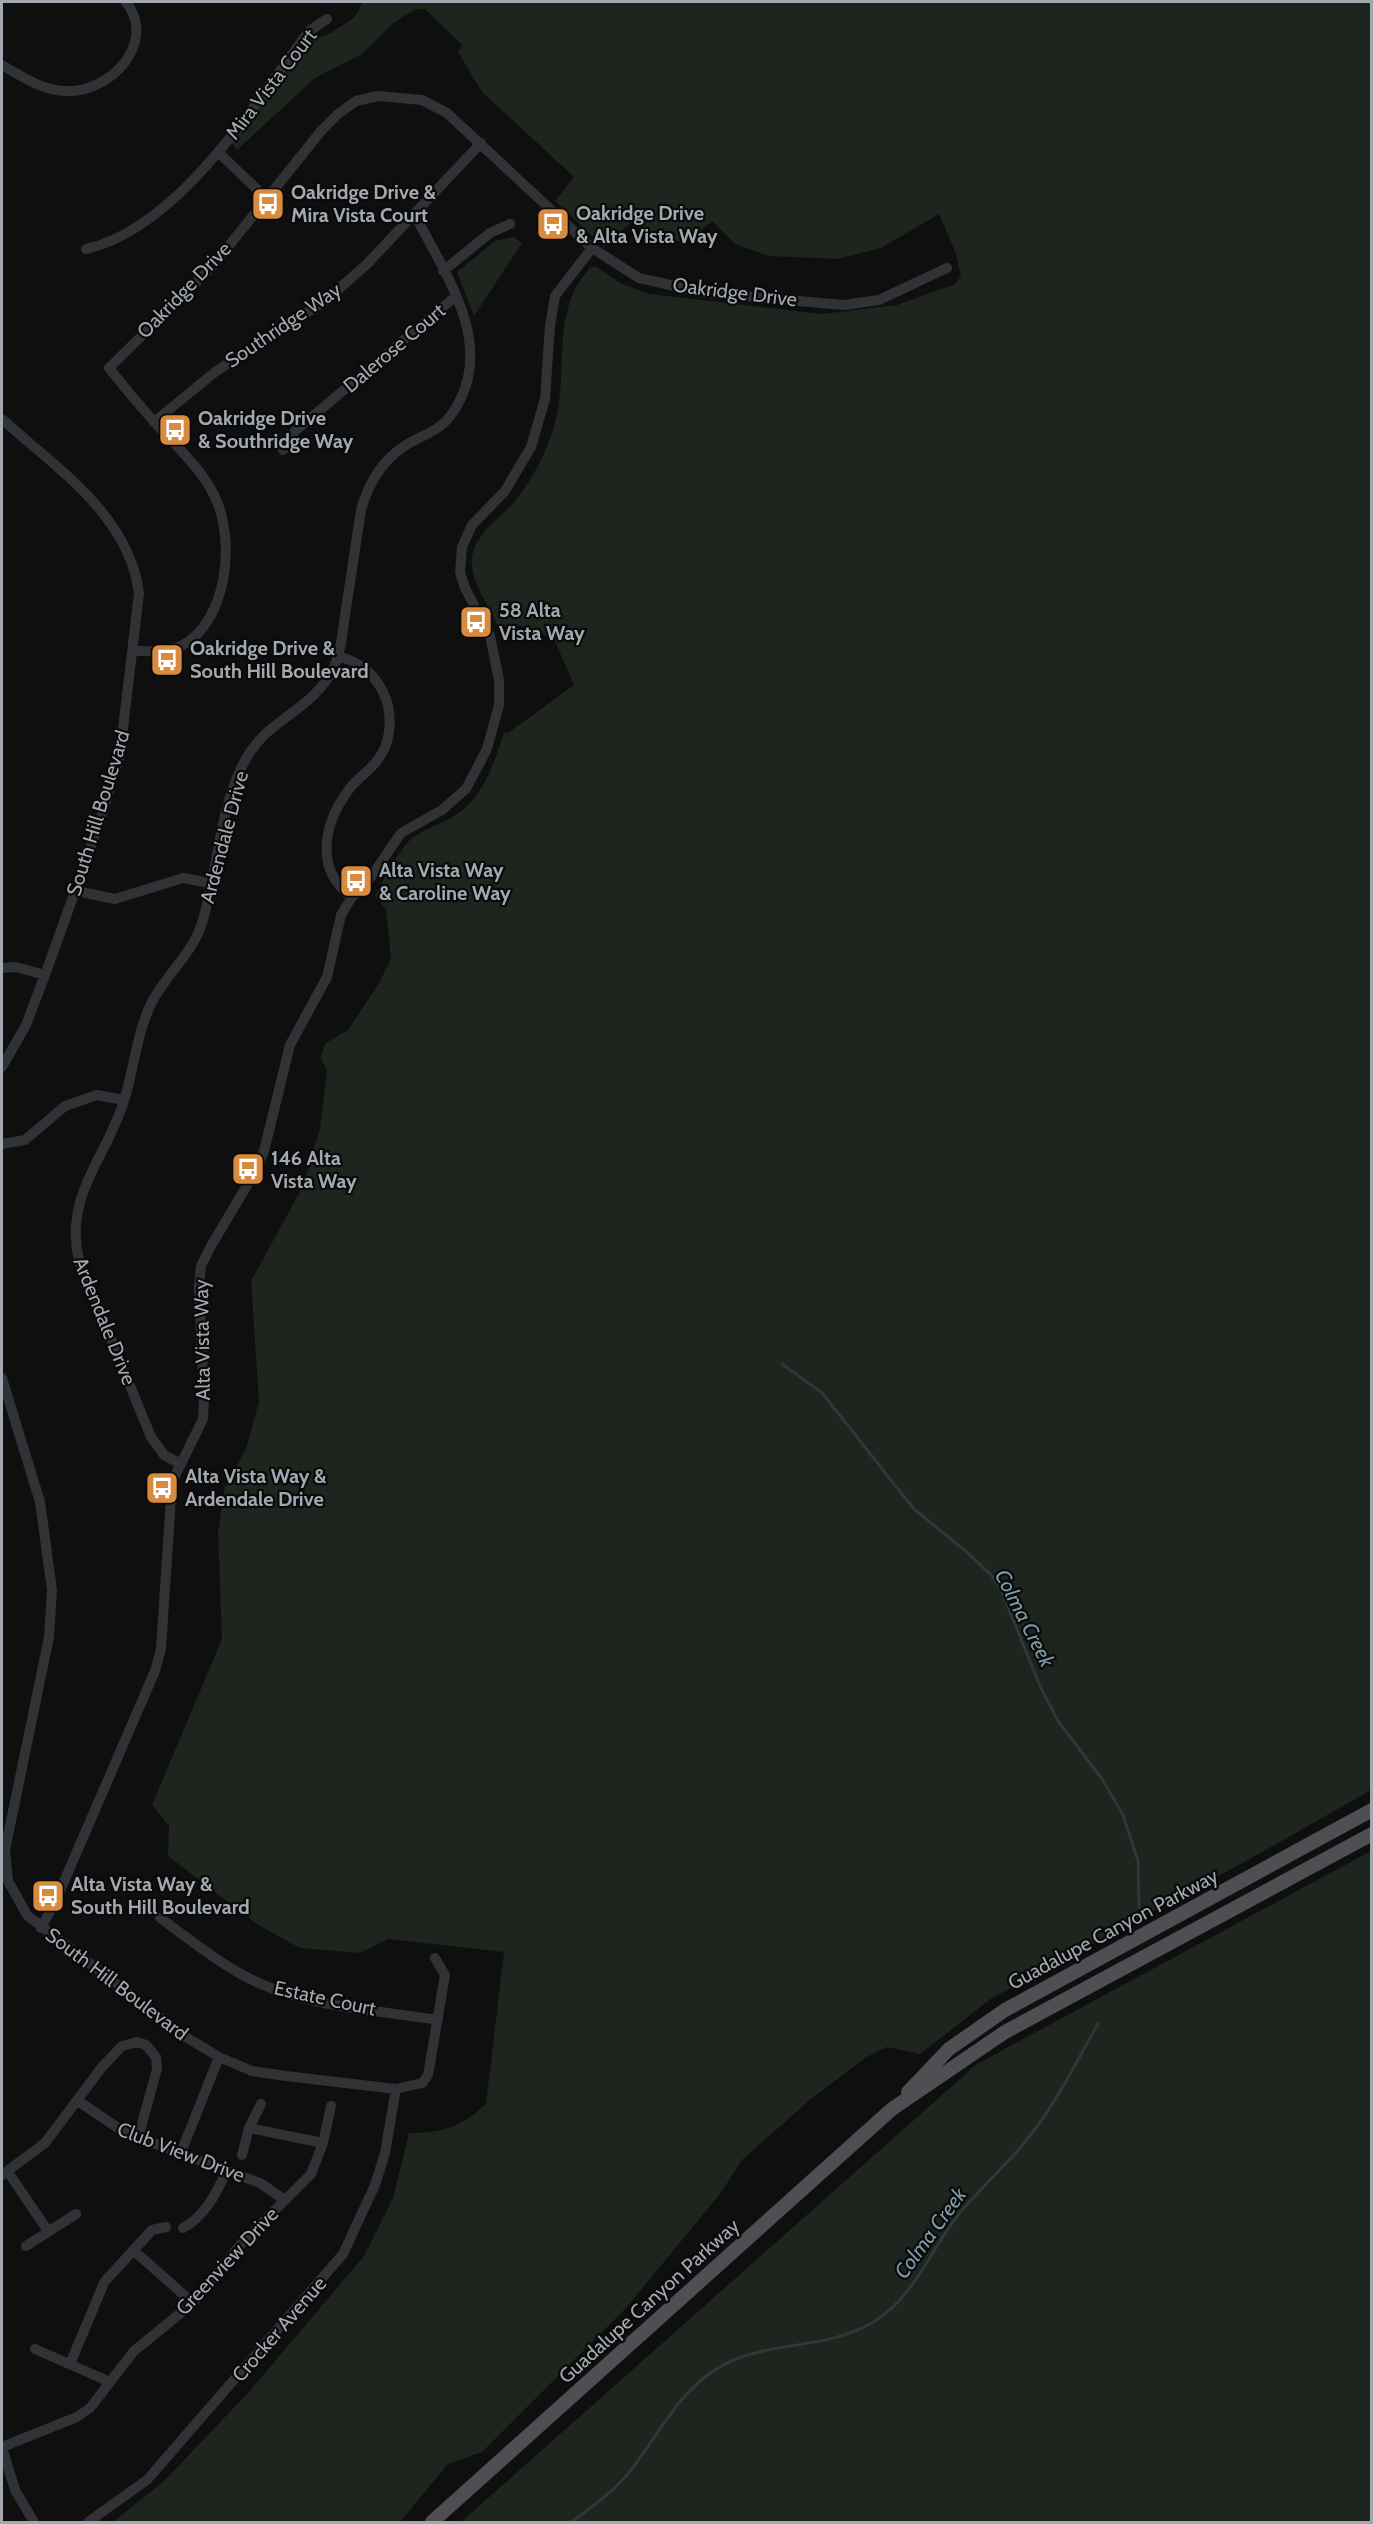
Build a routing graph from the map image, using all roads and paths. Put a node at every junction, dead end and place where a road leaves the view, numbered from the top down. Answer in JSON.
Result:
{"nodes":[{"id":1,"x":126,"y":2,"type":"edge"},
{"id":2,"x":327,"y":19,"type":"dead end"},
{"id":3,"x":2,"y":65,"type":"edge"},
{"id":4,"x":481,"y":143,"type":"junction"},
{"id":5,"x":218,"y":152,"type":"junction"},
{"id":6,"x":265,"y":197,"type":"junction"},
{"id":7,"x":415,"y":214,"type":"junction"},
{"id":8,"x":510,"y":224,"type":"dead end"},
{"id":9,"x":592,"y":248,"type":"junction"},
{"id":10,"x":86,"y":249,"type":"dead end"},
{"id":11,"x":947,"y":268,"type":"dead end"},
{"id":12,"x":443,"y":271,"type":"junction"},
{"id":13,"x":455,"y":297,"type":"junction"},
{"id":14,"x":2,"y":418,"type":"edge"},
{"id":15,"x":154,"y":422,"type":"junction"},
{"id":16,"x":283,"y":450,"type":"dead end"},
{"id":17,"x":133,"y":651,"type":"junction"},
{"id":18,"x":338,"y":656,"type":"junction"},
{"id":19,"x":209,"y":883,"type":"junction"},
{"id":20,"x":76,"y":891,"type":"junction"},
{"id":21,"x":352,"y":897,"type":"junction"},
{"id":22,"x":2,"y":968,"type":"edge"},
{"id":23,"x":45,"y":975,"type":"junction"},
{"id":24,"x":2,"y":1067,"type":"edge"},
{"id":25,"x":124,"y":1100,"type":"junction"},
{"id":26,"x":2,"y":1144,"type":"edge"},
{"id":27,"x":2,"y":1378,"type":"edge"},
{"id":28,"x":179,"y":1463,"type":"junction"},
{"id":29,"x":1371,"y":1810,"type":"edge"},
{"id":30,"x":1371,"y":1834,"type":"edge"},
{"id":31,"x":160,"y":1918,"type":"dead end"},
{"id":32,"x":41,"y":1928,"type":"junction"},
{"id":33,"x":435,"y":1958,"type":"dead end"},
{"id":34,"x":438,"y":2020,"type":"junction"},
{"id":35,"x":219,"y":2057,"type":"junction"},
{"id":36,"x":396,"y":2089,"type":"junction"},
{"id":37,"x":78,"y":2101,"type":"junction"},
{"id":38,"x":261,"y":2104,"type":"dead end"},
{"id":39,"x":331,"y":2106,"type":"dead end"},
{"id":40,"x":892,"y":2109,"type":"junction"},
{"id":41,"x":249,"y":2128,"type":"junction"},
{"id":42,"x":138,"y":2138,"type":"junction"},
{"id":43,"x":323,"y":2143,"type":"junction"},
{"id":44,"x":180,"y":2155,"type":"junction"},
{"id":45,"x":242,"y":2155,"type":"dead end"},
{"id":46,"x":226,"y":2171,"type":"junction"},
{"id":47,"x":5,"y":2173,"type":"edge"},
{"id":48,"x":285,"y":2200,"type":"junction"},
{"id":49,"x":76,"y":2214,"type":"dead end"},
{"id":50,"x":166,"y":2227,"type":"dead end"},
{"id":51,"x":183,"y":2228,"type":"dead end"},
{"id":52,"x":48,"y":2231,"type":"junction"},
{"id":53,"x":26,"y":2246,"type":"dead end"},
{"id":54,"x":133,"y":2250,"type":"junction"},
{"id":55,"x":193,"y":2303,"type":"junction"},
{"id":56,"x":35,"y":2349,"type":"dead end"},
{"id":57,"x":70,"y":2364,"type":"junction"},
{"id":58,"x":110,"y":2382,"type":"junction"},
{"id":59,"x":2,"y":2447,"type":"edge"},
{"id":60,"x":34,"y":2523,"type":"edge"},
{"id":61,"x":88,"y":2523,"type":"edge"},
{"id":62,"x":432,"y":2523,"type":"edge"}],
"edges":[{"from":1,"to":3,"type":"street"},
{"from":2,"to":5,"type":"street","name":"Mira Vista Court"},
{"from":4,"to":6,"type":"street","name":"Oakridge Drive"},
{"from":4,"to":7,"type":"street","name":"Southridge Way"},
{"from":4,"to":9,"type":"street","name":"Oakridge Drive"},
{"from":5,"to":6,"type":"street","name":"Mira Vista Court"},
{"from":5,"to":10,"type":"street","name":"Mira Vista Court"},
{"from":6,"to":15,"type":"street","name":"Oakridge Drive"},
{"from":7,"to":12,"type":"street","name":"Ardendale Drive"},
{"from":7,"to":15,"type":"street","name":"Southridge Way"},
{"from":8,"to":12,"type":"street"},
{"from":9,"to":11,"type":"street","name":"Oakridge Drive"},
{"from":9,"to":21,"type":"street","name":"Alta Vista Way"},
{"from":12,"to":13,"type":"street","name":"Ardendale Drive"},
{"from":13,"to":16,"type":"street","name":"Dalerose Court"},
{"from":13,"to":18,"type":"street","name":"Ardendale Drive"},
{"from":14,"to":17,"type":"street","name":"South Hill Boulevard"},
{"from":15,"to":17,"type":"street","name":"Oakridge Drive"},
{"from":17,"to":20,"type":"street","name":"South Hill Boulevard"},
{"from":18,"to":19,"type":"street","name":"Ardendale Drive"},
{"from":18,"to":21,"type":"street"},
{"from":19,"to":20,"type":"street"},
{"from":19,"to":25,"type":"street","name":"Ardendale Drive"},
{"from":20,"to":23,"type":"street","name":"South Hill Boulevard"},
{"from":21,"to":28,"type":"street","name":"Alta Vista Way"},
{"from":22,"to":23,"type":"street"},
{"from":23,"to":24,"type":"street","name":"South Hill Boulevard"},
{"from":25,"to":26,"type":"street"},
{"from":25,"to":28,"type":"street","name":"Ardendale Drive"},
{"from":27,"to":32,"type":"street","name":"South Hill Boulevard"},
{"from":28,"to":32,"type":"street","name":"Alta Vista Way"},
{"from":29,"to":40,"type":"main road","name":"Guadalupe Canyon Parkway"},
{"from":30,"to":40,"type":"main road","name":"Guadalupe Canyon Parkway"},
{"from":31,"to":34,"type":"street","name":"Estate Court"},
{"from":32,"to":35,"type":"street","name":"South Hill Boulevard"},
{"from":33,"to":34,"type":"street"},
{"from":34,"to":36,"type":"street"},
{"from":35,"to":36,"type":"street","name":"South Hill Boulevard"},
{"from":35,"to":44,"type":"street"},
{"from":36,"to":61,"type":"street","name":"Crocker Avenue"},
{"from":37,"to":42,"type":"street","name":"Club View Drive"},
{"from":37,"to":42,"type":"street"},
{"from":37,"to":47,"type":"street"},
{"from":38,"to":41,"type":"street"},
{"from":39,"to":43,"type":"street","name":"Greenview Drive"},
{"from":40,"to":62,"type":"main road","name":"Guadalupe Canyon Parkway"},
{"from":41,"to":43,"type":"street"},
{"from":41,"to":45,"type":"street"},
{"from":42,"to":44,"type":"street","name":"Club View Drive"},
{"from":43,"to":48,"type":"street","name":"Greenview Drive"},
{"from":44,"to":46,"type":"street","name":"Club View Drive"},
{"from":46,"to":48,"type":"street","name":"Club View Drive"},
{"from":46,"to":51,"type":"street"},
{"from":47,"to":52,"type":"street"},
{"from":48,"to":55,"type":"street","name":"Greenview Drive"},
{"from":49,"to":52,"type":"street"},
{"from":50,"to":54,"type":"street"},
{"from":52,"to":53,"type":"street"},
{"from":54,"to":55,"type":"street"},
{"from":54,"to":57,"type":"street"},
{"from":55,"to":58,"type":"street","name":"Greenview Drive"},
{"from":56,"to":57,"type":"street"},
{"from":57,"to":58,"type":"street"},
{"from":58,"to":59,"type":"street","name":"Greenview Drive"},
{"from":59,"to":60,"type":"street"}]}
